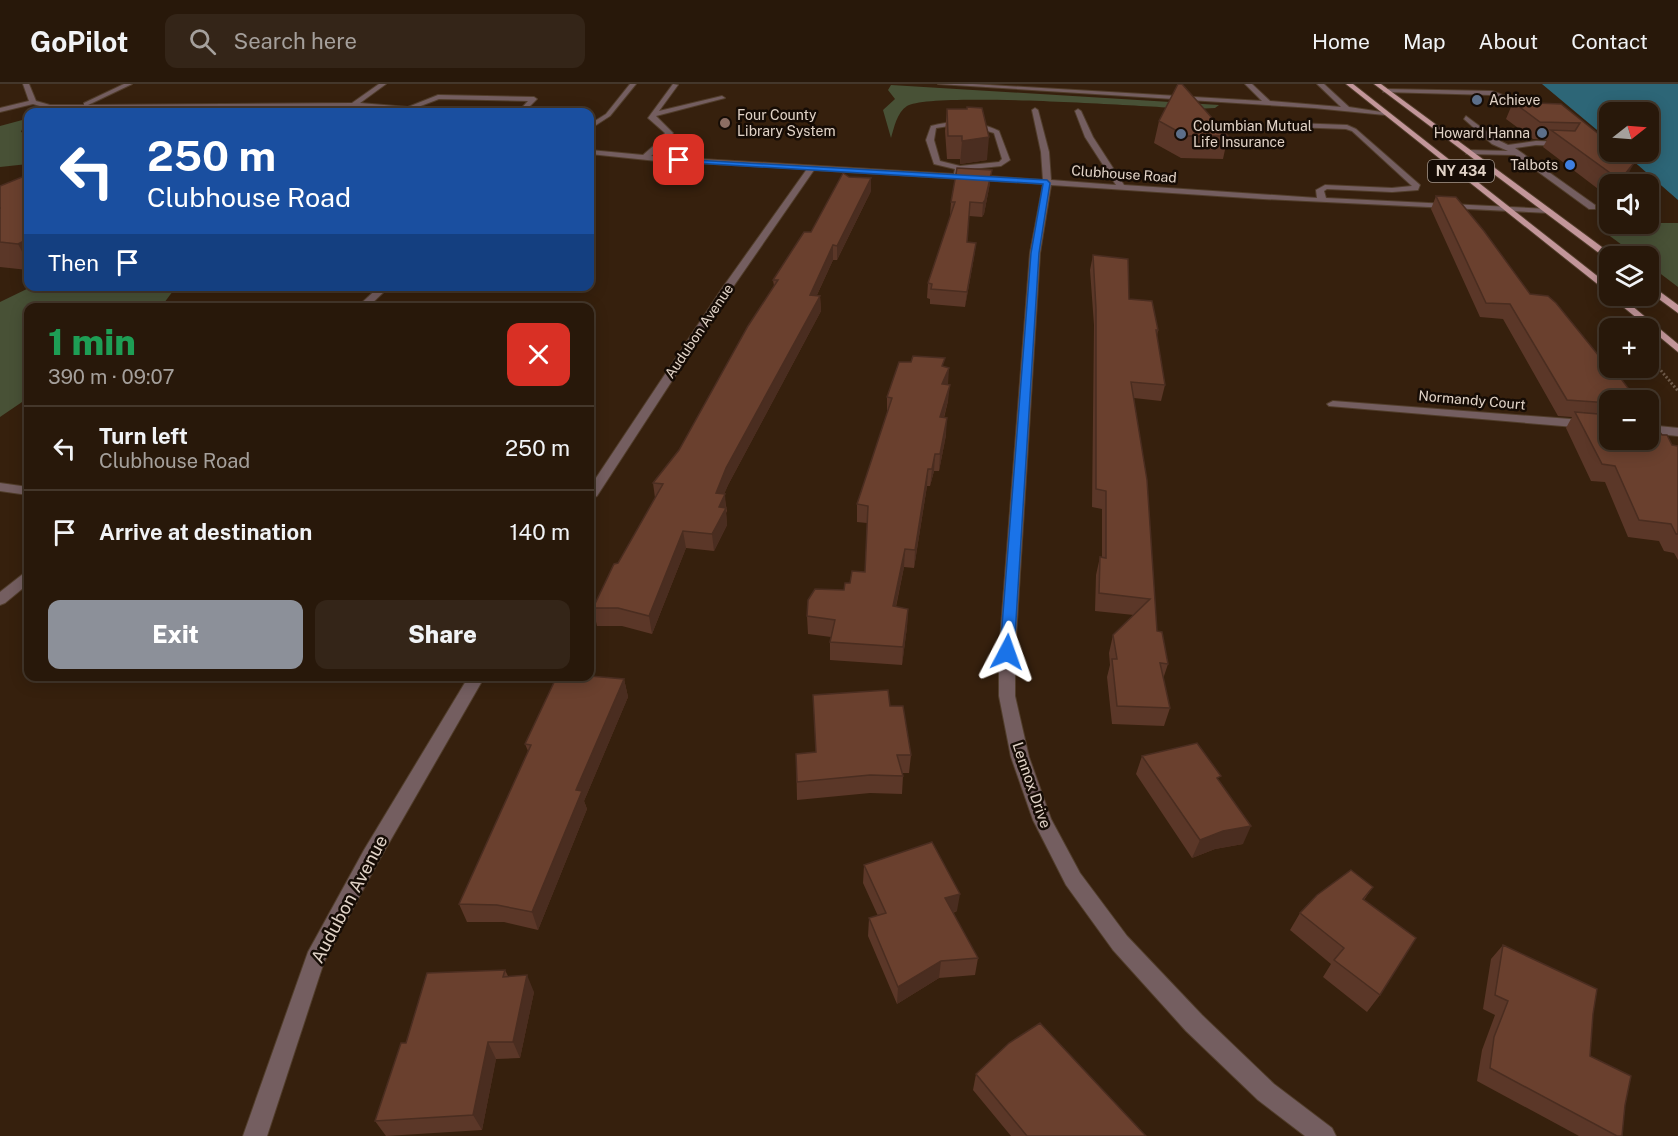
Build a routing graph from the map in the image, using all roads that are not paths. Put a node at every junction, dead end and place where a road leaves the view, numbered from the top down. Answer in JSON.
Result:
{"nodes":[{"id":1,"x":26,"y":84,"type":"edge"},
{"id":2,"x":129,"y":84,"type":"edge"},
{"id":3,"x":384,"y":84,"type":"edge"},
{"id":4,"x":633,"y":84,"type":"edge"},
{"id":5,"x":941,"y":84,"type":"edge"},
{"id":6,"x":1047,"y":84,"type":"edge"},
{"id":7,"x":1078,"y":84,"type":"edge"},
{"id":8,"x":1248,"y":84,"type":"edge"},
{"id":9,"x":1320,"y":84,"type":"edge"},
{"id":10,"x":1348,"y":84,"type":"edge"},
{"id":11,"x":1377,"y":84,"type":"edge"},
{"id":12,"x":675,"y":85,"type":"edge"},
{"id":13,"x":1036,"y":90,"type":"junction"},
{"id":14,"x":1385,"y":91,"type":"junction"},
{"id":15,"x":1083,"y":93,"type":"junction"},
{"id":16,"x":722,"y":98,"type":"dead end"},
{"id":17,"x":33,"y":102,"type":"junction"},
{"id":18,"x":1268,"y":103,"type":"junction"},
{"id":19,"x":80,"y":107,"type":"junction"},
{"id":20,"x":344,"y":108,"type":"edge"},
{"id":21,"x":356,"y":108,"type":"edge"},
{"id":22,"x":360,"y":108,"type":"edge"},
{"id":23,"x":395,"y":108,"type":"edge"},
{"id":24,"x":410,"y":108,"type":"edge"},
{"id":25,"x":525,"y":108,"type":"edge"},
{"id":26,"x":1347,"y":109,"type":"junction"},
{"id":27,"x":0,"y":110,"type":"edge"},
{"id":28,"x":1035,"y":110,"type":"dead end"},
{"id":29,"x":1078,"y":111,"type":"dead end"},
{"id":30,"x":1385,"y":113,"type":"junction"},
{"id":31,"x":1531,"y":114,"type":"edge"},
{"id":32,"x":653,"y":115,"type":"junction"},
{"id":33,"x":1466,"y":118,"type":"dead end"},
{"id":34,"x":594,"y":124,"type":"edge"},
{"id":35,"x":1293,"y":125,"type":"dead end"},
{"id":36,"x":1567,"y":144,"type":"edge"},
{"id":37,"x":1509,"y":147,"type":"junction"},
{"id":38,"x":594,"y":152,"type":"edge"},
{"id":39,"x":1469,"y":152,"type":"junction"},
{"id":40,"x":1517,"y":153,"type":"junction"},
{"id":41,"x":644,"y":158,"type":"junction"},
{"id":42,"x":812,"y":167,"type":"junction"},
{"id":43,"x":958,"y":172,"type":"junction"},
{"id":44,"x":1047,"y":183,"type":"junction"},
{"id":45,"x":1122,"y":188,"type":"junction"},
{"id":46,"x":1322,"y":201,"type":"junction"},
{"id":47,"x":1592,"y":207,"type":"dead end"},
{"id":48,"x":1512,"y":211,"type":"junction"},
{"id":49,"x":1549,"y":211,"type":"junction"},
{"id":50,"x":1599,"y":249,"type":"edge"},
{"id":51,"x":1599,"y":282,"type":"edge"},
{"id":52,"x":380,"y":291,"type":"edge"},
{"id":53,"x":1659,"y":295,"type":"edge"},
{"id":54,"x":367,"y":303,"type":"edge"},
{"id":55,"x":1627,"y":306,"type":"edge"},
{"id":56,"x":1678,"y":310,"type":"edge"},
{"id":57,"x":1678,"y":350,"type":"edge"},
{"id":58,"x":1333,"y":404,"type":"dead end"},
{"id":59,"x":1599,"y":425,"type":"edge"},
{"id":60,"x":1659,"y":430,"type":"edge"},
{"id":61,"x":1678,"y":432,"type":"edge"},
{"id":62,"x":0,"y":487,"type":"edge"},
{"id":63,"x":24,"y":490,"type":"edge"},
{"id":64,"x":594,"y":490,"type":"edge"},
{"id":65,"x":24,"y":580,"type":"edge"},
{"id":66,"x":0,"y":600,"type":"edge"},
{"id":67,"x":474,"y":681,"type":"edge"},
{"id":68,"x":255,"y":1136,"type":"edge"},
{"id":69,"x":1324,"y":1136,"type":"edge"}],
"edges":[{"from":1,"to":17,"type":"street"},
{"from":2,"to":19,"type":"street"},
{"from":3,"to":21,"type":"street"},
{"from":4,"to":34,"type":"street"},
{"from":5,"to":13,"type":"street"},
{"from":6,"to":13,"type":"street"},
{"from":7,"to":15,"type":"street"},
{"from":8,"to":18,"type":"street"},
{"from":9,"to":26,"type":"street"},
{"from":10,"to":30,"type":"main road","number":"NY 434"},
{"from":11,"to":14,"type":"main road","number":"NY 434"},
{"from":12,"to":32,"type":"street"},
{"from":13,"to":15,"type":"street"},
{"from":14,"to":31,"type":"street"},
{"from":14,"to":39,"type":"main road","number":"NY 434"},
{"from":15,"to":18,"type":"street"},
{"from":16,"to":32,"type":"street"},
{"from":17,"to":19,"type":"street"},
{"from":17,"to":27,"type":"street"},
{"from":18,"to":26,"type":"street"},
{"from":19,"to":20,"type":"street"},
{"from":22,"to":23,"type":"street"},
{"from":24,"to":25,"type":"street"},
{"from":26,"to":30,"type":"street"},
{"from":28,"to":44,"type":"street","name":"Lennox Drive"},
{"from":29,"to":45,"type":"street"},
{"from":30,"to":48,"type":"main road","number":"NY 434"},
{"from":32,"to":41,"type":"street"},
{"from":33,"to":37,"type":"street"},
{"from":35,"to":46,"type":"street"},
{"from":36,"to":37,"type":"street"},
{"from":37,"to":40,"type":"street"},
{"from":38,"to":41,"type":"street","name":"Clubhouse Road"},
{"from":39,"to":40,"type":"street"},
{"from":39,"to":49,"type":"main road","number":"NY 434"},
{"from":40,"to":47,"type":"street"},
{"from":41,"to":42,"type":"street","name":"Clubhouse Road"},
{"from":42,"to":43,"type":"street","name":"Clubhouse Road"},
{"from":42,"to":64,"type":"street","name":"Audubon Avenue"},
{"from":43,"to":43,"type":"street"},
{"from":43,"to":44,"type":"street","name":"Clubhouse Road"},
{"from":44,"to":45,"type":"street","name":"Clubhouse Road"},
{"from":44,"to":69,"type":"street","name":"Lennox Drive"},
{"from":45,"to":46,"type":"street","name":"Clubhouse Road"},
{"from":46,"to":48,"type":"street","name":"Clubhouse Road"},
{"from":48,"to":49,"type":"street","name":"Clubhouse Road"},
{"from":48,"to":51,"type":"main road","number":"NY 434"},
{"from":49,"to":50,"type":"main road","number":"NY 434"},
{"from":52,"to":54,"type":"street"},
{"from":53,"to":56,"type":"main road"},
{"from":55,"to":57,"type":"main road"},
{"from":58,"to":59,"type":"street","name":"Normandy Court"},
{"from":60,"to":61,"type":"street"},
{"from":62,"to":63,"type":"street"},
{"from":65,"to":66,"type":"street"},
{"from":67,"to":68,"type":"street","name":"Audubon Avenue"}]}
